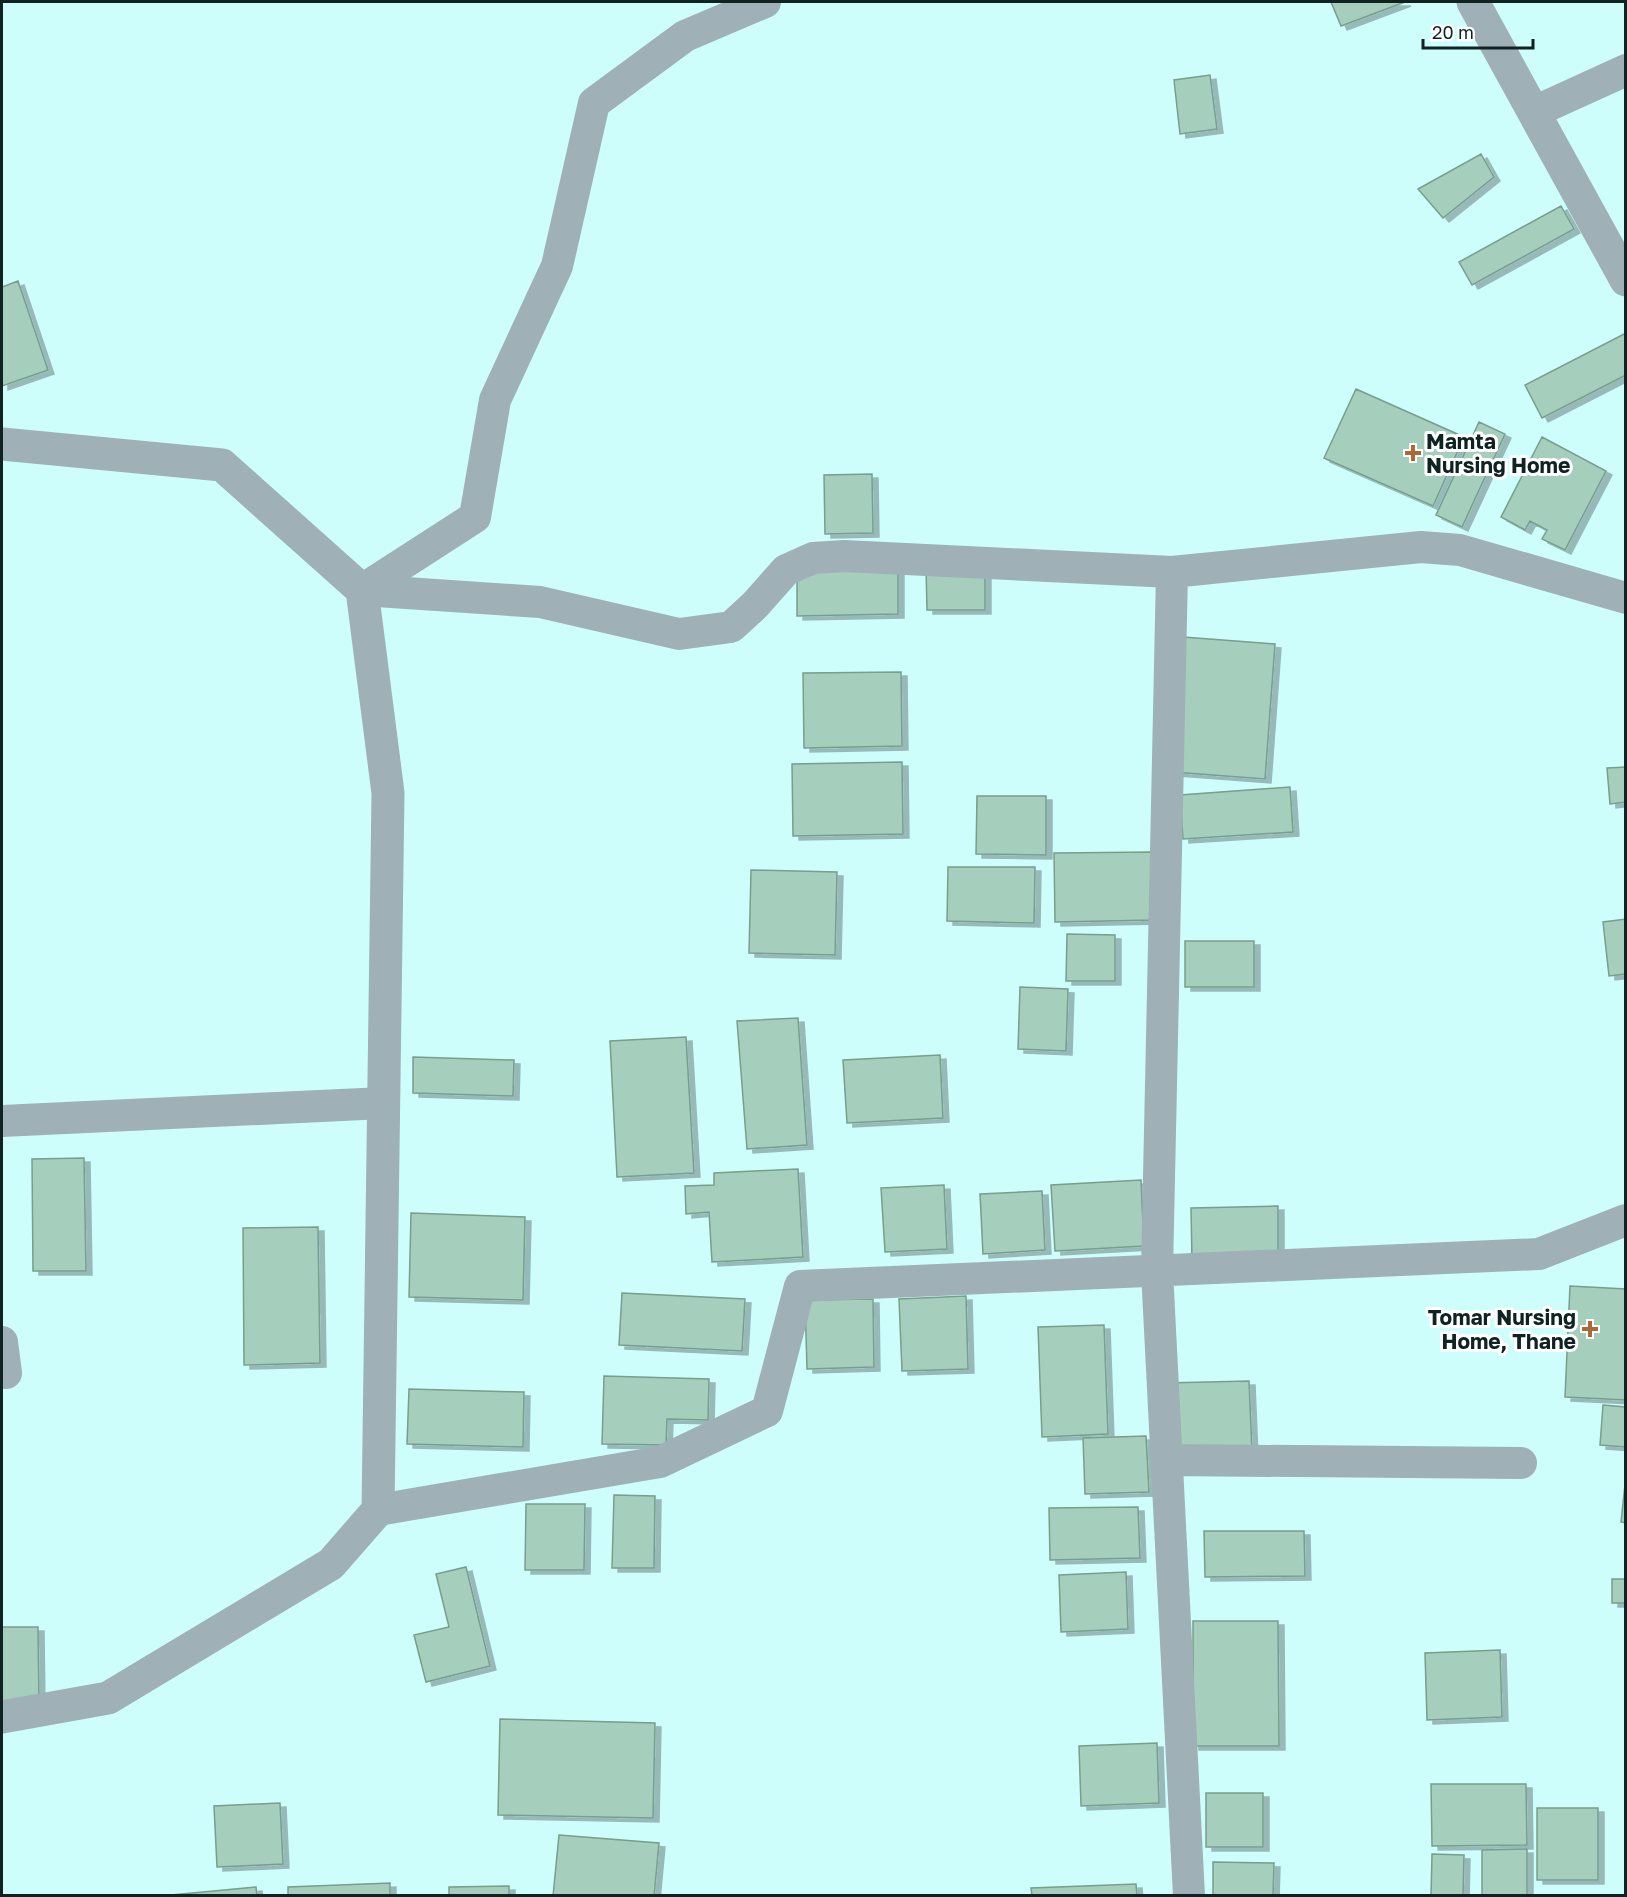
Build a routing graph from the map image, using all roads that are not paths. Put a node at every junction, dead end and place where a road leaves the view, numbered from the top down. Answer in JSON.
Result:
{"nodes":[{"id":1,"x":765,"y":2,"type":"edge"},
{"id":2,"x":1473,"y":2,"type":"edge"},
{"id":3,"x":1626,"y":70,"type":"edge"},
{"id":4,"x":1534,"y":112,"type":"junction"},
{"id":5,"x":1626,"y":280,"type":"edge"},
{"id":6,"x":2,"y":444,"type":"edge"},
{"id":7,"x":1172,"y":572,"type":"junction"},
{"id":8,"x":362,"y":590,"type":"junction"},
{"id":9,"x":1626,"y":598,"type":"edge"},
{"id":10,"x":384,"y":1103,"type":"junction"},
{"id":11,"x":2,"y":1121,"type":"edge"},
{"id":12,"x":1626,"y":1220,"type":"edge"},
{"id":13,"x":1157,"y":1271,"type":"junction"},
{"id":14,"x":2,"y":1342,"type":"edge"},
{"id":15,"x":6,"y":1372,"type":"dead end"},
{"id":16,"x":1167,"y":1460,"type":"junction"},
{"id":17,"x":1521,"y":1463,"type":"dead end"},
{"id":18,"x":378,"y":1510,"type":"junction"},
{"id":19,"x":2,"y":1718,"type":"edge"},
{"id":20,"x":1189,"y":1896,"type":"edge"}],
"edges":[{"from":1,"to":8,"type":"street"},
{"from":2,"to":4,"type":"street"},
{"from":3,"to":4,"type":"street"},
{"from":4,"to":5,"type":"street"},
{"from":6,"to":8,"type":"street"},
{"from":7,"to":8,"type":"street"},
{"from":7,"to":9,"type":"street"},
{"from":7,"to":13,"type":"street"},
{"from":8,"to":10,"type":"street"},
{"from":10,"to":11,"type":"street"},
{"from":10,"to":18,"type":"street"},
{"from":12,"to":13,"type":"street"},
{"from":13,"to":16,"type":"street"},
{"from":13,"to":18,"type":"street"},
{"from":14,"to":15,"type":"street"},
{"from":16,"to":17,"type":"street"},
{"from":16,"to":20,"type":"street"},
{"from":18,"to":19,"type":"street"}]}
